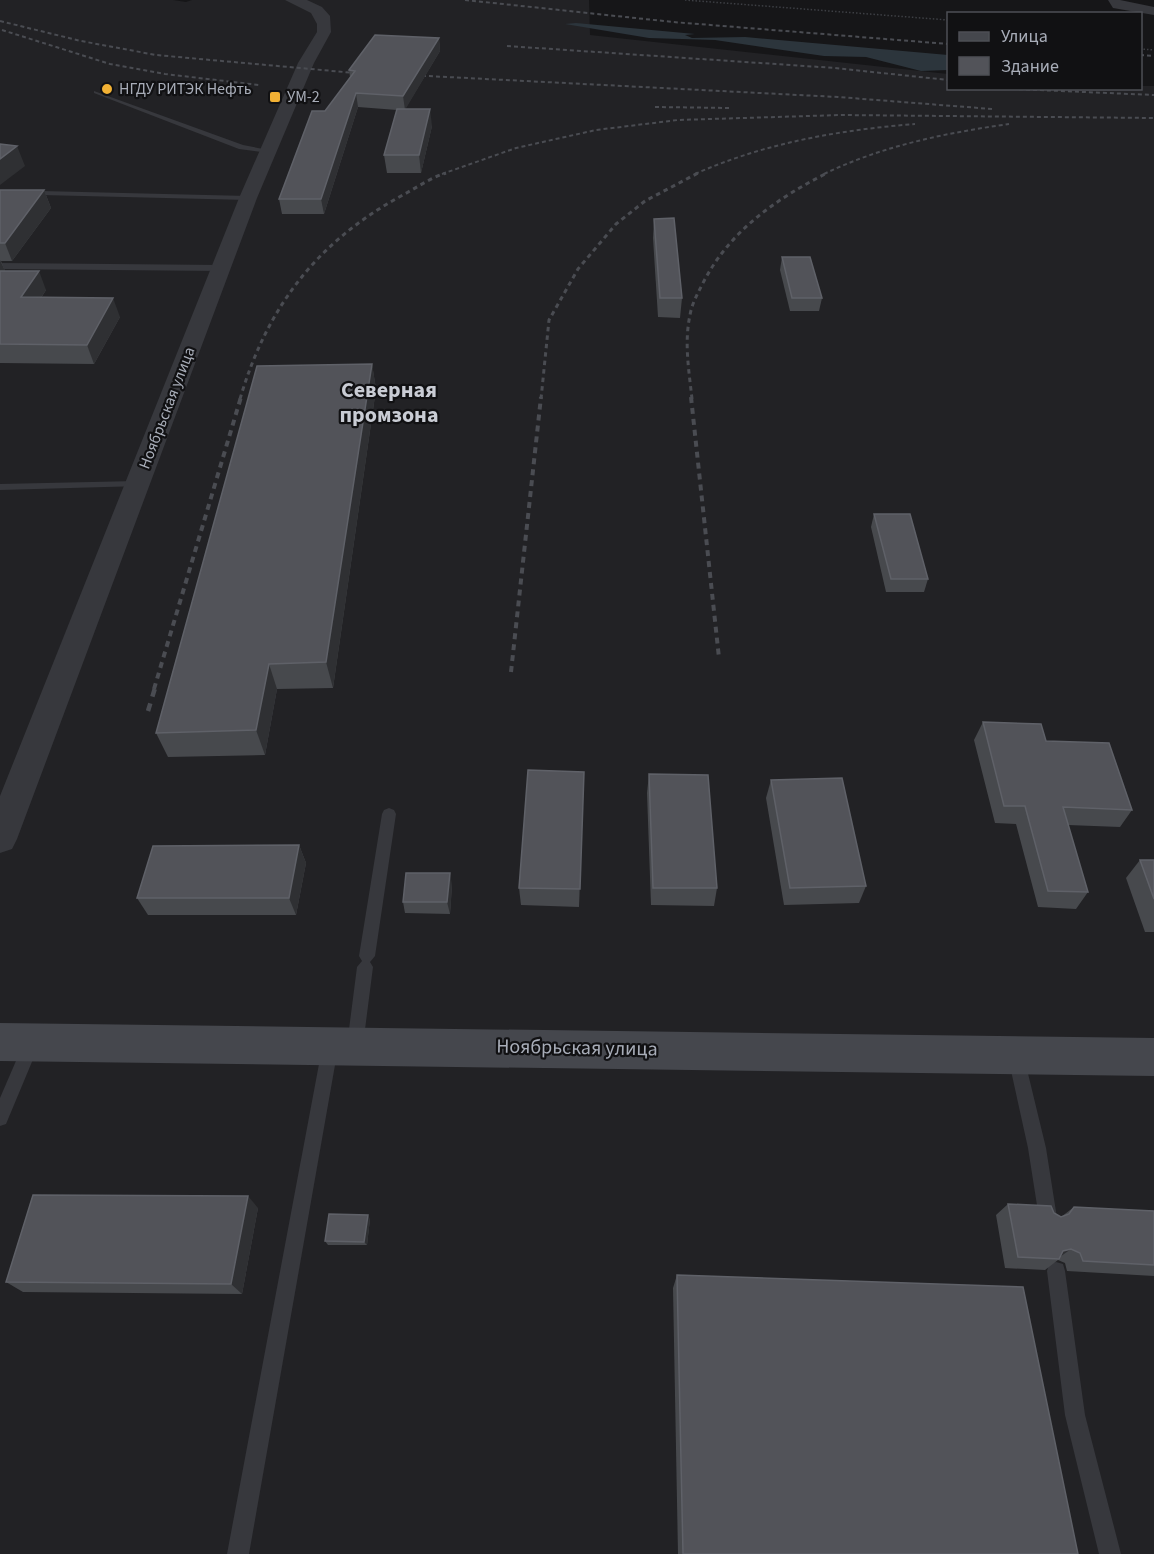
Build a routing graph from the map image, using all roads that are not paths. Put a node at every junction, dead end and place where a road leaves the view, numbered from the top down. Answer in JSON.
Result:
{"nodes":[{"id":1,"x":291,"y":0,"type":"edge"},
{"id":2,"x":1114,"y":0,"type":"edge"},
{"id":3,"x":1154,"y":11,"type":"edge"},
{"id":4,"x":96,"y":92,"type":"dead end"},
{"id":5,"x":269,"y":150,"type":"junction"},
{"id":6,"x":0,"y":192,"type":"edge"},
{"id":7,"x":248,"y":198,"type":"junction"},
{"id":8,"x":0,"y":266,"type":"edge"},
{"id":9,"x":221,"y":267,"type":"junction"},
{"id":10,"x":137,"y":484,"type":"junction"},
{"id":11,"x":0,"y":487,"type":"edge"},
{"id":12,"x":389,"y":814,"type":"dead end"},
{"id":13,"x":0,"y":839,"type":"edge"},
{"id":14,"x":16,"y":1043,"type":"edge"},
{"id":15,"x":343,"y":1044,"type":"junction"},
{"id":16,"x":1016,"y":1055,"type":"junction"},
{"id":17,"x":1154,"y":1057,"type":"edge"},
{"id":18,"x":0,"y":1118,"type":"edge"},
{"id":19,"x":1048,"y":1218,"type":"edge"},
{"id":20,"x":1056,"y":1270,"type":"edge"},
{"id":21,"x":238,"y":1554,"type":"edge"},
{"id":22,"x":1110,"y":1554,"type":"edge"}],
"edges":[{"from":1,"to":5,"type":"street","name":"Ноябрьская улица"},
{"from":2,"to":3,"type":"street"},
{"from":4,"to":5,"type":"lane"},
{"from":5,"to":7,"type":"street","name":"Ноябрьская улица"},
{"from":6,"to":7,"type":"lane"},
{"from":7,"to":9,"type":"street","name":"Ноябрьская улица"},
{"from":8,"to":9,"type":"lane"},
{"from":9,"to":10,"type":"street","name":"Ноябрьская улица"},
{"from":10,"to":11,"type":"lane"},
{"from":10,"to":13,"type":"street","name":"Ноябрьская улица"},
{"from":12,"to":15,"type":"lane"},
{"from":14,"to":15,"type":"main road","name":"Ноябрьская улица"},
{"from":14,"to":18,"type":"lane"},
{"from":15,"to":16,"type":"main road","name":"Ноябрьская улица"},
{"from":15,"to":21,"type":"lane"},
{"from":16,"to":17,"type":"main road","name":"Ноябрьская улица"},
{"from":16,"to":19,"type":"lane"},
{"from":20,"to":22,"type":"lane"}]}
